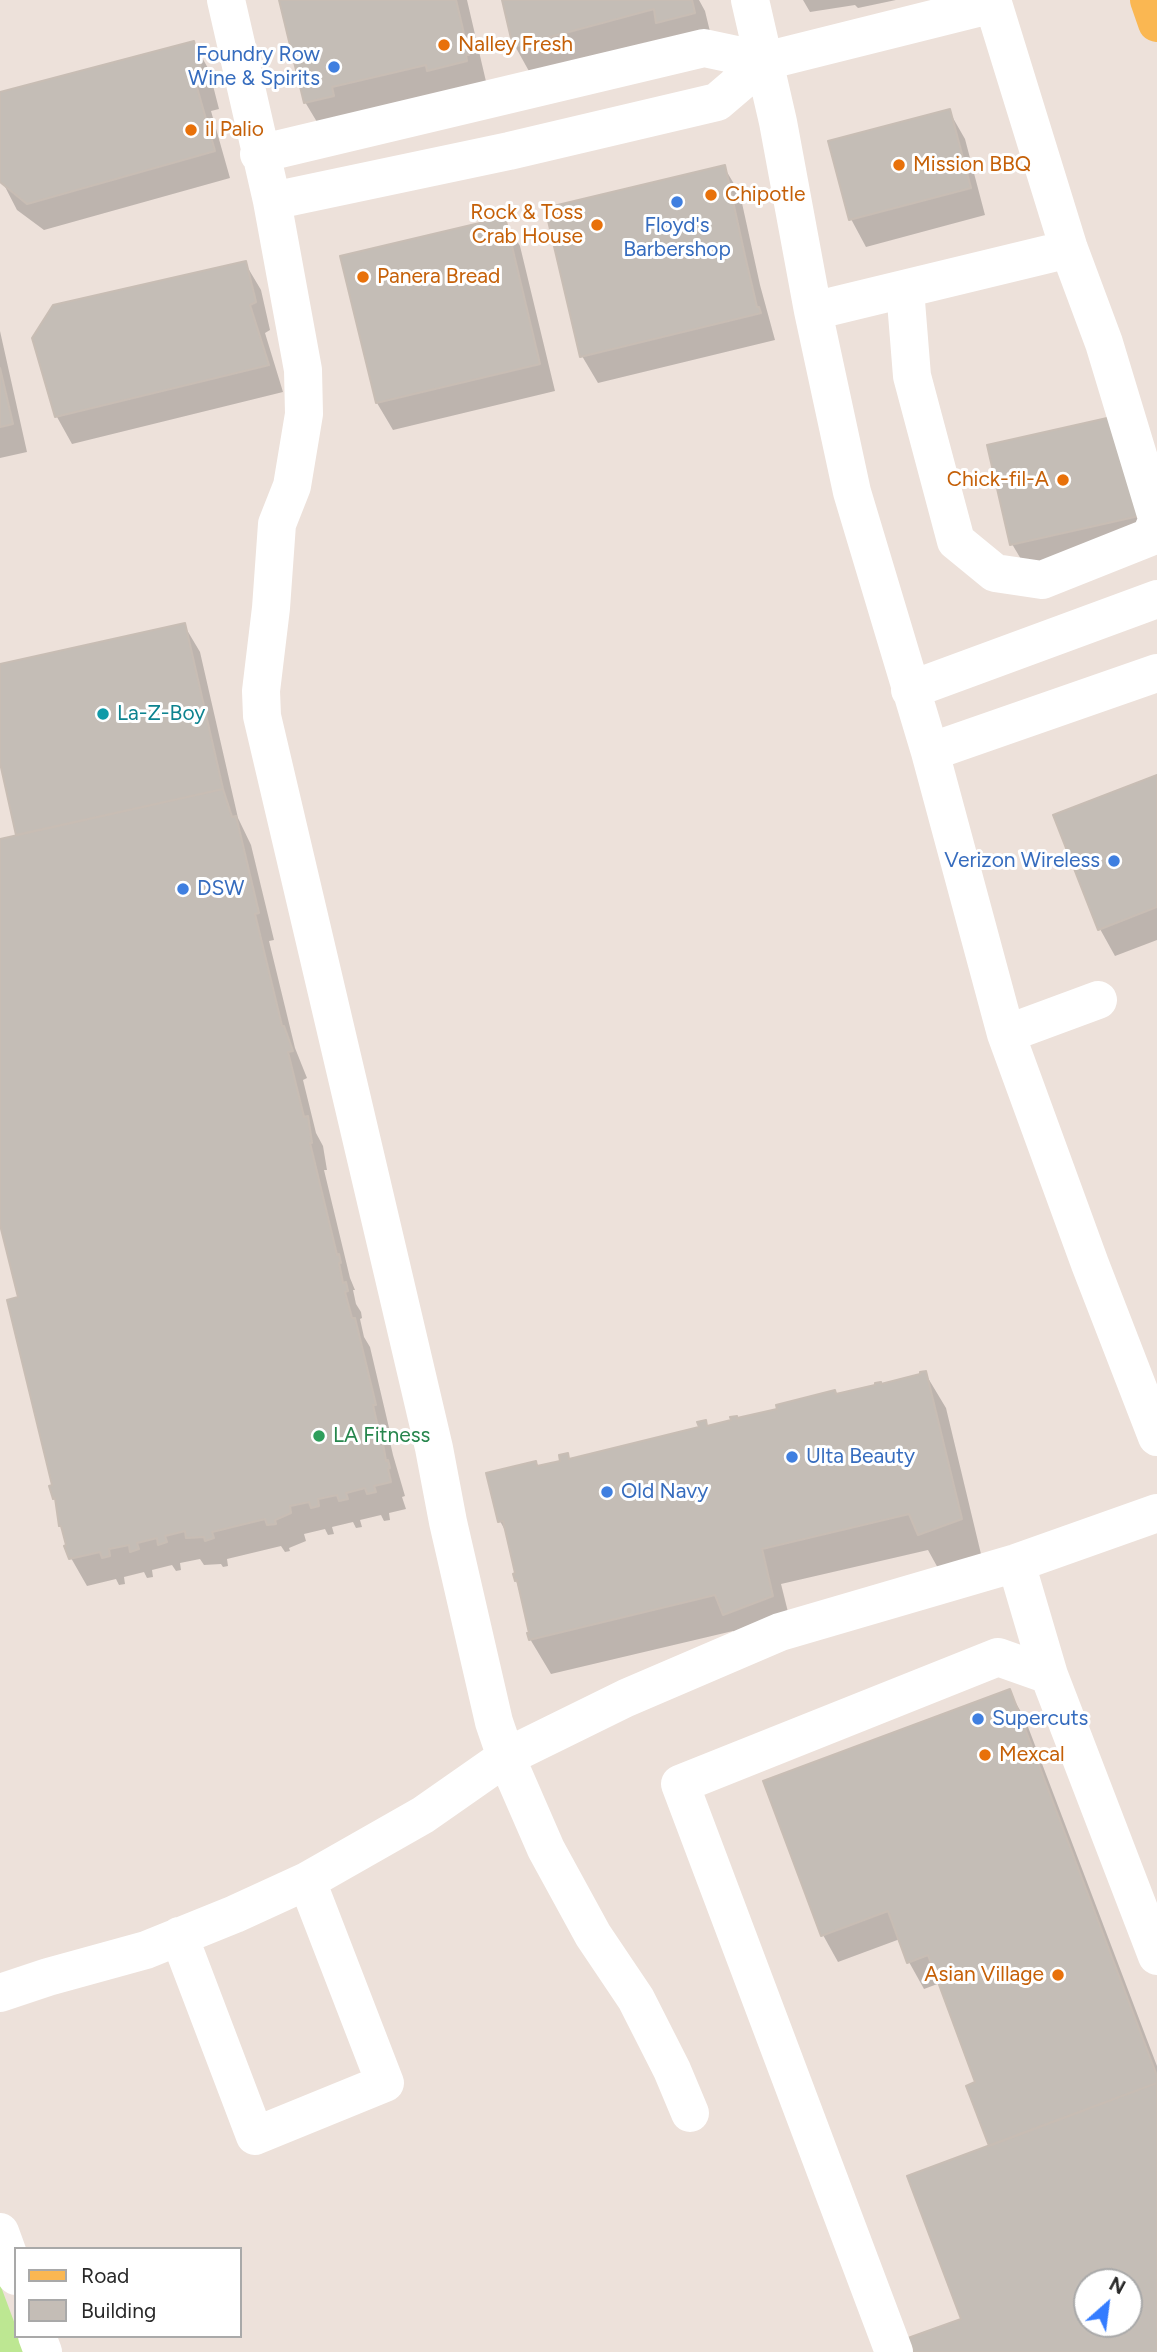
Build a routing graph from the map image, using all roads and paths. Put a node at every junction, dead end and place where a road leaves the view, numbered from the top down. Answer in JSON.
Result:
{"nodes":[{"id":1,"x":226,"y":0,"type":"edge"},
{"id":2,"x":750,"y":0,"type":"edge"},
{"id":3,"x":1149,"y":0,"type":"edge"},
{"id":4,"x":992,"y":2,"type":"edge"},
{"id":5,"x":1157,"y":23,"type":"edge"},
{"id":6,"x":765,"y":61,"type":"junction"},
{"id":7,"x":259,"y":153,"type":"junction"},
{"id":8,"x":272,"y":201,"type":"junction"},
{"id":9,"x":1069,"y":249,"type":"junction"},
{"id":10,"x":905,"y":289,"type":"junction"},
{"id":11,"x":813,"y":311,"type":"junction"},
{"id":12,"x":1157,"y":519,"type":"edge"},
{"id":13,"x":1157,"y":599,"type":"edge"},
{"id":14,"x":1157,"y":673,"type":"edge"},
{"id":15,"x":910,"y":690,"type":"junction"},
{"id":16,"x":930,"y":752,"type":"junction"},
{"id":17,"x":1098,"y":1000,"type":"dead end"},
{"id":18,"x":1006,"y":1034,"type":"junction"},
{"id":19,"x":1157,"y":1437,"type":"edge"},
{"id":20,"x":1157,"y":1513,"type":"edge"},
{"id":21,"x":1016,"y":1563,"type":"junction"},
{"id":22,"x":1049,"y":1675,"type":"junction"},
{"id":23,"x":506,"y":1757,"type":"junction"},
{"id":24,"x":307,"y":1881,"type":"junction"},
{"id":25,"x":179,"y":1936,"type":"junction"},
{"id":26,"x":1157,"y":1956,"type":"edge"},
{"id":27,"x":0,"y":1993,"type":"edge"},
{"id":28,"x":690,"y":2113,"type":"dead end"},
{"id":29,"x":0,"y":2232,"type":"edge"},
{"id":30,"x":14,"y":2270,"type":"edge"},
{"id":31,"x":894,"y":2352,"type":"edge"}],
"edges":[{"from":1,"to":7,"type":"lane"},
{"from":2,"to":6,"type":"lane"},
{"from":3,"to":5,"type":"main road"},
{"from":4,"to":6,"type":"lane"},
{"from":4,"to":9,"type":"lane"},
{"from":6,"to":7,"type":"lane"},
{"from":6,"to":8,"type":"lane"},
{"from":6,"to":11,"type":"lane"},
{"from":7,"to":8,"type":"lane"},
{"from":8,"to":23,"type":"lane"},
{"from":9,"to":10,"type":"lane"},
{"from":9,"to":12,"type":"lane"},
{"from":10,"to":11,"type":"lane"},
{"from":10,"to":12,"type":"lane"},
{"from":11,"to":15,"type":"lane"},
{"from":13,"to":15,"type":"lane"},
{"from":14,"to":16,"type":"lane"},
{"from":15,"to":16,"type":"lane"},
{"from":16,"to":18,"type":"lane"},
{"from":17,"to":18,"type":"lane"},
{"from":18,"to":19,"type":"lane"},
{"from":20,"to":21,"type":"lane"},
{"from":21,"to":22,"type":"lane"},
{"from":21,"to":23,"type":"lane"},
{"from":22,"to":26,"type":"lane"},
{"from":22,"to":31,"type":"lane"},
{"from":23,"to":24,"type":"lane"},
{"from":23,"to":28,"type":"lane"},
{"from":24,"to":25,"type":"lane"},
{"from":24,"to":25,"type":"lane"},
{"from":25,"to":27,"type":"lane"},
{"from":29,"to":30,"type":"lane"}]}
